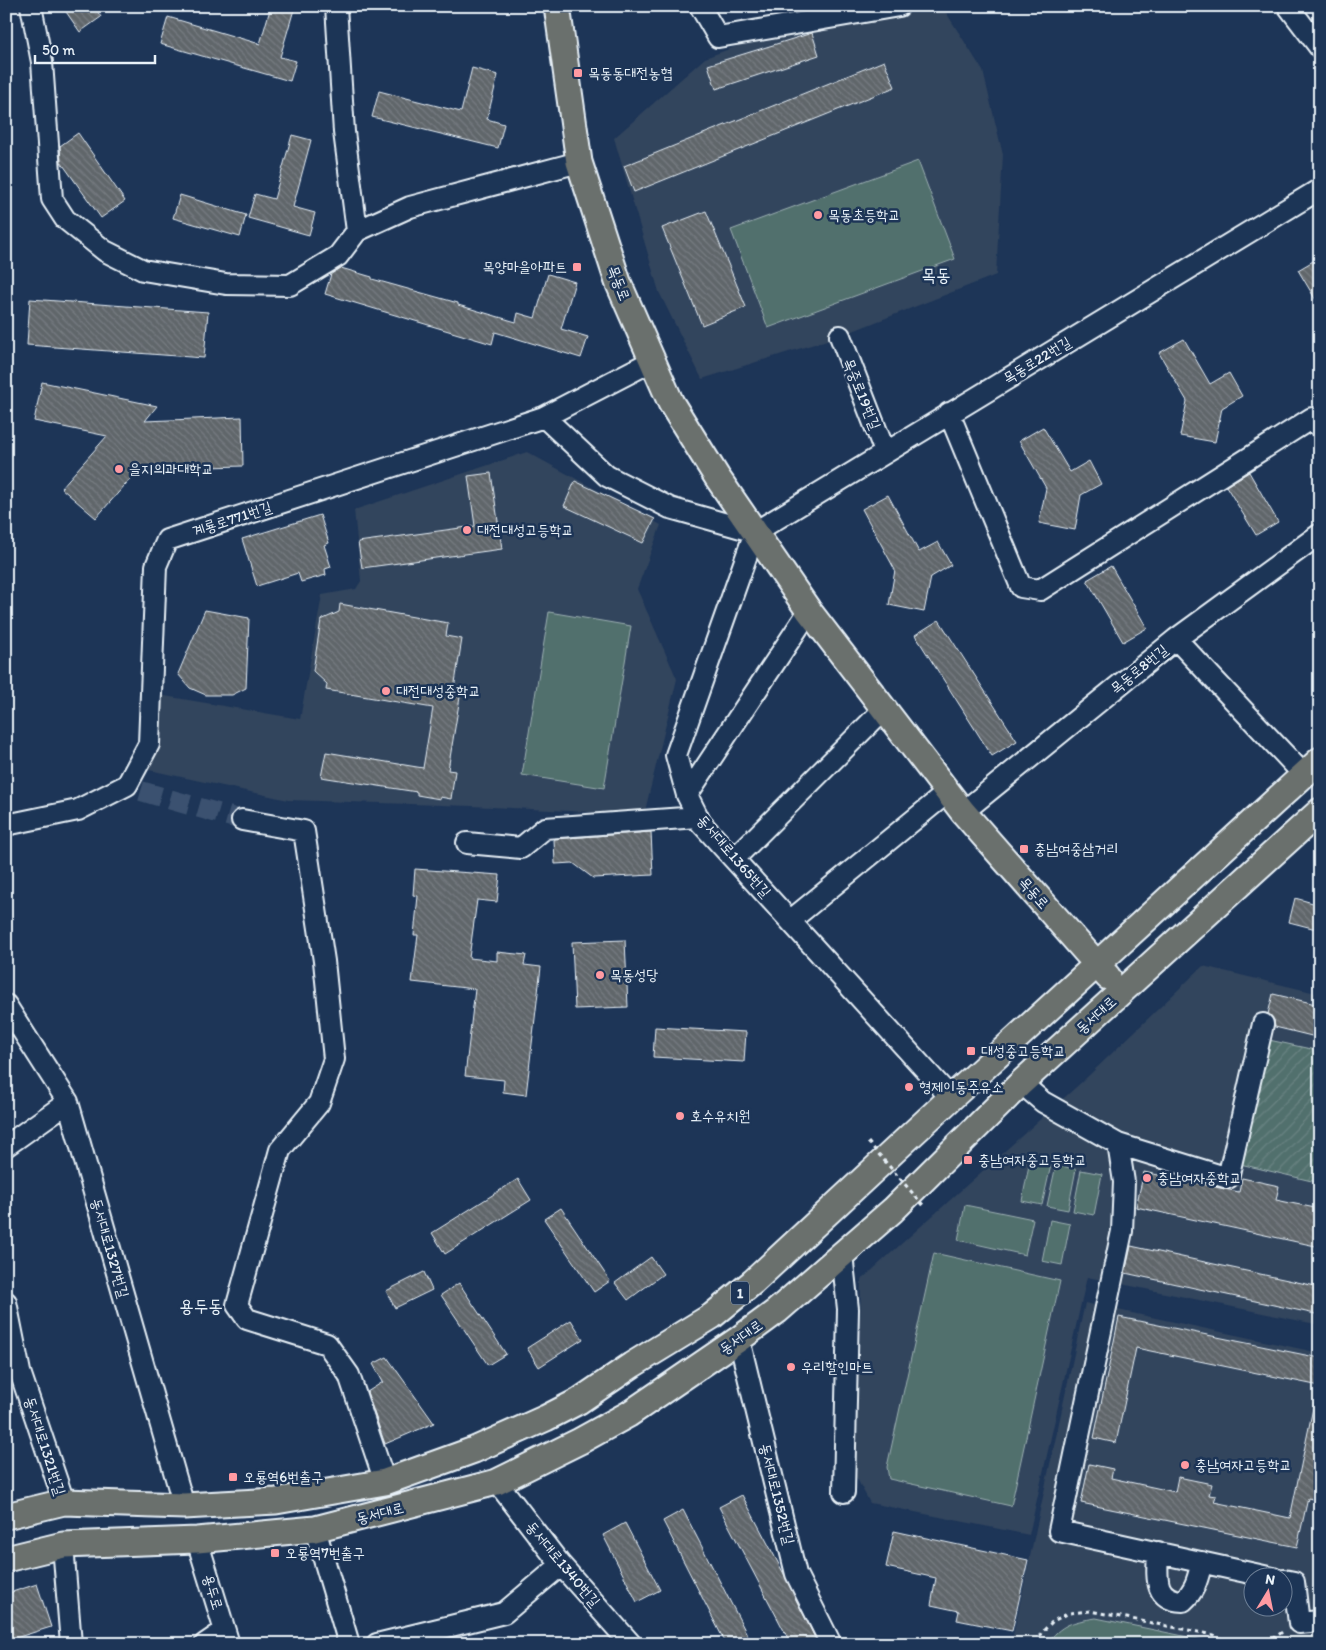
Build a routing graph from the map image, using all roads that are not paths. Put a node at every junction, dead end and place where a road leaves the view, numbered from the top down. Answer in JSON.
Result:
{"nodes":[{"id":1,"x":32,"y":6,"type":"edge"},
{"id":2,"x":336,"y":6,"type":"edge"},
{"id":3,"x":557,"y":6,"type":"edge"},
{"id":4,"x":700,"y":6,"type":"edge"},
{"id":5,"x":899,"y":6,"type":"edge"},
{"id":6,"x":1288,"y":6,"type":"edge"},
{"id":7,"x":1320,"y":48,"type":"edge"},
{"id":8,"x":579,"y":162,"type":"junction"},
{"id":9,"x":1320,"y":189,"type":"edge"},
{"id":10,"x":357,"y":231,"type":"junction"},
{"id":11,"x":840,"y":336,"type":"dead end"},
{"id":12,"x":652,"y":361,"type":"junction"},
{"id":13,"x":949,"y":413,"type":"junction"},
{"id":14,"x":544,"y":417,"type":"junction"},
{"id":15,"x":1320,"y":428,"type":"edge"},
{"id":16,"x":885,"y":452,"type":"junction"},
{"id":17,"x":755,"y":532,"type":"junction"},
{"id":18,"x":1320,"y":534,"type":"edge"},
{"id":19,"x":809,"y":610,"type":"junction"},
{"id":20,"x":1176,"y":639,"type":"junction"},
{"id":21,"x":884,"y":709,"type":"junction"},
{"id":22,"x":1312,"y":768,"type":"edge"},
{"id":23,"x":948,"y":792,"type":"junction"},
{"id":24,"x":687,"y":795,"type":"junction"},
{"id":25,"x":1320,"y":811,"type":"edge"},
{"id":26,"x":964,"y":812,"type":"junction"},
{"id":27,"x":698,"y":817,"type":"junction"},
{"id":28,"x":242,"y":820,"type":"tunnel mouth"},
{"id":29,"x":6,"y":825,"type":"edge"},
{"id":30,"x":467,"y":844,"type":"dead end"},
{"id":31,"x":734,"y":858,"type":"junction"},
{"id":32,"x":790,"y":920,"type":"junction"},
{"id":33,"x":1097,"y":965,"type":"junction"},
{"id":34,"x":1122,"y":992,"type":"junction"},
{"id":35,"x":6,"y":1005,"type":"edge"},
{"id":36,"x":1263,"y":1024,"type":"dead end"},
{"id":37,"x":1021,"y":1083,"type":"junction"},
{"id":38,"x":951,"y":1098,"type":"junction"},
{"id":39,"x":68,"y":1102,"type":"junction"},
{"id":40,"x":1118,"y":1144,"type":"junction"},
{"id":41,"x":6,"y":1146,"type":"edge"},
{"id":42,"x":842,"y":1254,"type":"junction"},
{"id":43,"x":6,"y":1302,"type":"edge"},
{"id":44,"x":739,"y":1339,"type":"junction"},
{"id":45,"x":13,"y":1376,"type":"edge"},
{"id":46,"x":385,"y":1482,"type":"junction"},
{"id":47,"x":497,"y":1482,"type":"junction"},
{"id":48,"x":844,"y":1492,"type":"dead end"},
{"id":49,"x":64,"y":1502,"type":"junction"},
{"id":50,"x":184,"y":1506,"type":"junction"},
{"id":51,"x":6,"y":1516,"type":"edge"},
{"id":52,"x":315,"y":1529,"type":"junction"},
{"id":53,"x":197,"y":1540,"type":"junction"},
{"id":54,"x":64,"y":1546,"type":"junction"},
{"id":55,"x":1158,"y":1552,"type":"junction"},
{"id":56,"x":6,"y":1559,"type":"edge"},
{"id":57,"x":1202,"y":1562,"type":"junction"},
{"id":58,"x":561,"y":1565,"type":"junction"},
{"id":59,"x":1244,"y":1571,"type":"edge"},
{"id":60,"x":1294,"y":1582,"type":"edge"},
{"id":61,"x":1320,"y":1621,"type":"edge"},
{"id":62,"x":227,"y":1637,"type":"edge"},
{"id":63,"x":71,"y":1644,"type":"edge"},
{"id":64,"x":205,"y":1644,"type":"edge"},
{"id":65,"x":349,"y":1644,"type":"edge"},
{"id":66,"x":377,"y":1644,"type":"edge"},
{"id":67,"x":631,"y":1644,"type":"edge"},
{"id":68,"x":831,"y":1644,"type":"edge"}],
"edges":[{"from":1,"to":10,"type":"street"},
{"from":2,"to":10,"type":"street"},
{"from":3,"to":8,"type":"main road","name":"목동로"},
{"from":4,"to":5,"type":"street"},
{"from":6,"to":7,"type":"street"},
{"from":8,"to":10,"type":"street"},
{"from":8,"to":12,"type":"main road","name":"목동로"},
{"from":9,"to":13,"type":"street","name":"목동로22번길"},
{"from":11,"to":16,"type":"street","name":"목중로19번길"},
{"from":12,"to":14,"type":"street","name":"계룡로771번길"},
{"from":12,"to":17,"type":"main road","name":"목동로"},
{"from":13,"to":15,"type":"street"},
{"from":13,"to":16,"type":"street","name":"목동로22번길"},
{"from":14,"to":17,"type":"street"},
{"from":14,"to":29,"type":"street","name":"계룡로771번길"},
{"from":16,"to":17,"type":"street","name":"목동로22번길"},
{"from":17,"to":19,"type":"main road","name":"목동로"},
{"from":17,"to":24,"type":"street","name":"동서대로1365번길"},
{"from":18,"to":20,"type":"street","name":"목동로8번길"},
{"from":19,"to":21,"type":"main road","name":"목동로"},
{"from":19,"to":24,"type":"street"},
{"from":20,"to":22,"type":"street","name":"동서대로"},
{"from":20,"to":26,"type":"street","name":"목동로8번길"},
{"from":21,"to":23,"type":"main road","name":"목동로"},
{"from":21,"to":31,"type":"street"},
{"from":22,"to":33,"type":"main road","name":"동서대로","number":"1"},
{"from":23,"to":26,"type":"main road","name":"목동로"},
{"from":23,"to":32,"type":"street"},
{"from":24,"to":27,"type":"street","name":"동서대로1365번길"},
{"from":25,"to":34,"type":"main road","name":"동서대로","number":"1"},
{"from":26,"to":33,"type":"main road","name":"목동로"},
{"from":27,"to":30,"type":"street"},
{"from":27,"to":31,"type":"street","name":"동서대로1365번길"},
{"from":28,"to":46,"type":"street"},
{"from":31,"to":32,"type":"street","name":"동서대로1365번길"},
{"from":32,"to":38,"type":"street","name":"동서대로1365번길"},
{"from":33,"to":34,"type":"main road","name":"목동로"},
{"from":33,"to":38,"type":"main road","name":"동서대로","number":"1"},
{"from":34,"to":37,"type":"main road","name":"동서대로","number":"1"},
{"from":35,"to":39,"type":"street","name":"동서대로1327번길"},
{"from":36,"to":40,"type":"street"},
{"from":37,"to":40,"type":"street"},
{"from":37,"to":42,"type":"main road","name":"동서대로","number":"1"},
{"from":38,"to":46,"type":"main road","name":"동서대로","number":"1"},
{"from":39,"to":41,"type":"street"},
{"from":39,"to":50,"type":"street","name":"동서대로1327번길"},
{"from":40,"to":55,"type":"street"},
{"from":42,"to":44,"type":"main road","name":"동서대로","number":"1"},
{"from":42,"to":48,"type":"street"},
{"from":43,"to":45,"type":"street","name":"동서대로1321번길"},
{"from":44,"to":47,"type":"main road","name":"동서대로","number":"1"},
{"from":44,"to":68,"type":"street","name":"동서대로1352번길"},
{"from":45,"to":49,"type":"street","name":"동서대로1321번길"},
{"from":46,"to":50,"type":"main road","name":"동서대로","number":"1"},
{"from":47,"to":52,"type":"main road","name":"동서대로","number":"1"},
{"from":47,"to":58,"type":"street","name":"동서대로1340번길"},
{"from":49,"to":50,"type":"main road","name":"동서대로","number":"1"},
{"from":49,"to":51,"type":"main road","name":"동서대로","number":"1"},
{"from":52,"to":53,"type":"main road","name":"동서대로","number":"1"},
{"from":52,"to":65,"type":"street"},
{"from":53,"to":54,"type":"main road","name":"동서대로","number":"1"},
{"from":53,"to":62,"type":"street","name":"용두로"},
{"from":54,"to":56,"type":"main road","name":"동서대로","number":"1"},
{"from":54,"to":63,"type":"street"},
{"from":55,"to":57,"type":"street"},
{"from":55,"to":57,"type":"street"},
{"from":57,"to":59,"type":"street"},
{"from":58,"to":66,"type":"street"},
{"from":58,"to":67,"type":"street","name":"동서대로1340번길"},
{"from":60,"to":61,"type":"street"},
{"from":62,"to":64,"type":"street"}]}
